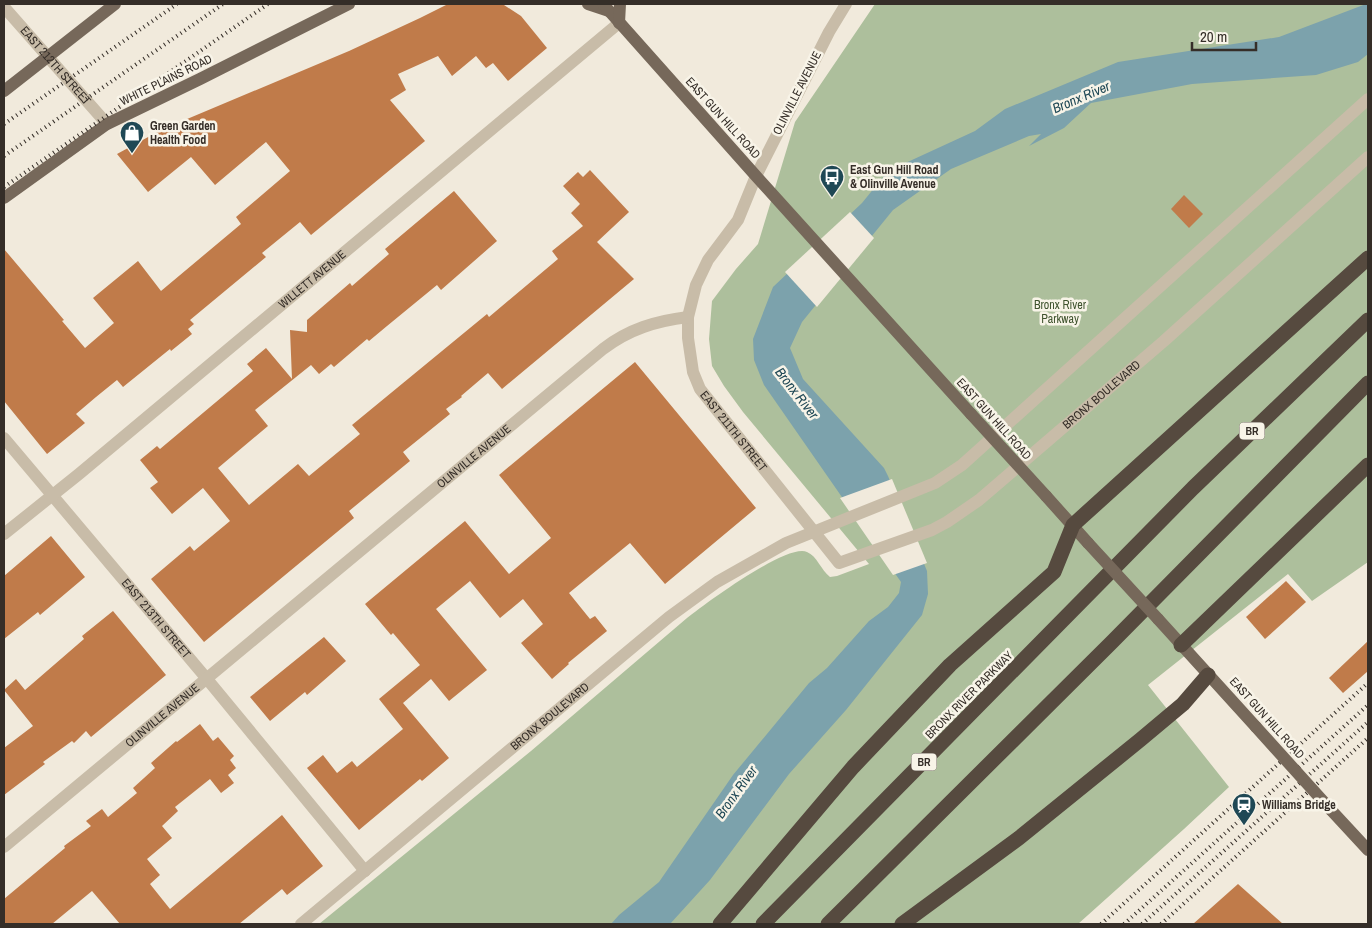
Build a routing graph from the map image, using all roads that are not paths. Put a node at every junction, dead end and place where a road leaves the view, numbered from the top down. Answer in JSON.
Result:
{"nodes":[{"id":1,"x":115,"y":4,"type":"edge"},
{"id":2,"x":349,"y":4,"type":"edge"},
{"id":3,"x":588,"y":4,"type":"edge"},
{"id":4,"x":846,"y":4,"type":"edge"},
{"id":5,"x":610,"y":6,"type":"edge"},
{"id":6,"x":4,"y":7,"type":"edge"},
{"id":7,"x":619,"y":23,"type":"junction"},
{"id":8,"x":48,"y":56,"type":"junction"},
{"id":9,"x":4,"y":91,"type":"edge"},
{"id":10,"x":1368,"y":98,"type":"edge"},
{"id":11,"x":107,"y":124,"type":"junction"},
{"id":12,"x":1368,"y":157,"type":"edge"},
{"id":13,"x":756,"y":176,"type":"junction"},
{"id":14,"x":4,"y":198,"type":"edge"},
{"id":15,"x":1368,"y":258,"type":"edge"},
{"id":16,"x":688,"y":316,"type":"junction"},
{"id":17,"x":1368,"y":320,"type":"edge"},
{"id":18,"x":1368,"y":383,"type":"edge"},
{"id":19,"x":4,"y":438,"type":"edge"},
{"id":20,"x":1368,"y":465,"type":"edge"},
{"id":21,"x":52,"y":496,"type":"junction"},
{"id":22,"x":1072,"y":525,"type":"junction"},
{"id":23,"x":814,"y":531,"type":"junction"},
{"id":24,"x":4,"y":534,"type":"edge"},
{"id":25,"x":1181,"y":645,"type":"junction"},
{"id":26,"x":1208,"y":675,"type":"junction"},
{"id":27,"x":207,"y":679,"type":"junction"},
{"id":28,"x":4,"y":847,"type":"edge"},
{"id":29,"x":1368,"y":850,"type":"edge"},
{"id":30,"x":366,"y":871,"type":"junction"},
{"id":31,"x":301,"y":924,"type":"edge"},
{"id":32,"x":720,"y":924,"type":"edge"},
{"id":33,"x":763,"y":924,"type":"edge"},
{"id":34,"x":828,"y":924,"type":"edge"},
{"id":35,"x":902,"y":924,"type":"edge"}],
"edges":[{"from":1,"to":8,"type":"main road"},
{"from":2,"to":11,"type":"main road","name":"WHITE PLAINS ROAD"},
{"from":3,"to":5,"type":"main road"},
{"from":4,"to":13,"type":"street","name":"OLINVILLE AVENUE"},
{"from":5,"to":7,"type":"main road","name":"EAST GUN HILL ROAD"},
{"from":6,"to":8,"type":"street","name":"EAST 212TH STREET"},
{"from":7,"to":13,"type":"main road","name":"EAST GUN HILL ROAD"},
{"from":7,"to":21,"type":"street","name":"WILLETT AVENUE"},
{"from":8,"to":9,"type":"main road"},
{"from":8,"to":11,"type":"street","name":"EAST 212TH STREET"},
{"from":10,"to":23,"type":"street","name":"BRONX BOULEVARD"},
{"from":11,"to":14,"type":"main road","name":"WHITE PLAINS ROAD"},
{"from":12,"to":23,"type":"street","name":"BRONX BOULEVARD"},
{"from":13,"to":16,"type":"street","name":"OLINVILLE AVENUE"},
{"from":13,"to":22,"type":"main road","name":"EAST GUN HILL ROAD","bridge":true},
{"from":15,"to":22,"type":"highway"},
{"from":16,"to":23,"type":"street","name":"EAST 211TH STREET"},
{"from":16,"to":27,"type":"street","name":"OLINVILLE AVENUE"},
{"from":17,"to":33,"type":"highway","name":"BRONX RIVER PARKWAY","number":"BR"},
{"from":18,"to":34,"type":"highway"},
{"from":19,"to":21,"type":"street","name":"EAST 213TH STREET"},
{"from":20,"to":25,"type":"highway"},
{"from":21,"to":24,"type":"street","name":"WILLETT AVENUE"},
{"from":21,"to":27,"type":"street","name":"EAST 213TH STREET"},
{"from":22,"to":25,"type":"main road","name":"EAST GUN HILL ROAD","bridge":true},
{"from":22,"to":32,"type":"highway"},
{"from":23,"to":30,"type":"street","name":"BRONX BOULEVARD"},
{"from":25,"to":26,"type":"main road","name":"EAST GUN HILL ROAD"},
{"from":26,"to":29,"type":"main road","name":"EAST GUN HILL ROAD","bridge":true},
{"from":26,"to":35,"type":"highway"},
{"from":27,"to":28,"type":"street","name":"OLINVILLE AVENUE"},
{"from":27,"to":30,"type":"street","name":"EAST 213TH STREET"},
{"from":30,"to":31,"type":"street","name":"BRONX BOULEVARD"}]}
